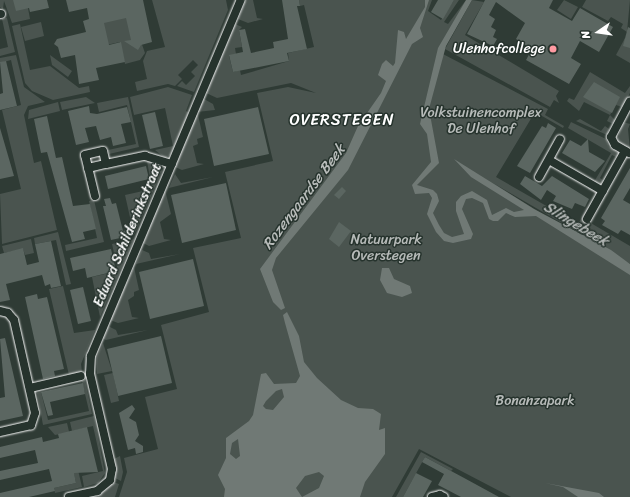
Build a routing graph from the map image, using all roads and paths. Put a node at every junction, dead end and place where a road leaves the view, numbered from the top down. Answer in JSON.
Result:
{"nodes":[{"id":1,"x":241,"y":0,"type":"edge"},
{"id":2,"x":630,"y":102,"type":"edge"},
{"id":3,"x":560,"y":139,"type":"dead end"},
{"id":4,"x":628,"y":153,"type":"edge"},
{"id":5,"x":548,"y":160,"type":"junction"},
{"id":6,"x":106,"y":164,"type":"junction"},
{"id":7,"x":172,"y":164,"type":"junction"},
{"id":8,"x":88,"y":168,"type":"junction"},
{"id":9,"x":539,"y":177,"type":"dead end"},
{"id":10,"x":603,"y":191,"type":"junction"},
{"id":11,"x":94,"y":196,"type":"dead end"},
{"id":12,"x":587,"y":219,"type":"dead end"},
{"id":13,"x":0,"y":311,"type":"edge"},
{"id":14,"x":81,"y":376,"type":"dead end"},
{"id":15,"x":30,"y":388,"type":"junction"},
{"id":16,"x":0,"y":432,"type":"edge"},
{"id":17,"x":69,"y":497,"type":"edge"},
{"id":18,"x":432,"y":497,"type":"edge"},
{"id":19,"x":444,"y":497,"type":"edge"}],
"edges":[{"from":1,"to":7,"type":"street","name":"Eduard Schilderinkstraat"},
{"from":2,"to":4,"type":"street"},
{"from":3,"to":5,"type":"street"},
{"from":4,"to":10,"type":"street"},
{"from":5,"to":9,"type":"street"},
{"from":5,"to":10,"type":"street"},
{"from":6,"to":7,"type":"street"},
{"from":6,"to":8,"type":"street"},
{"from":6,"to":8,"type":"street"},
{"from":7,"to":17,"type":"street","name":"Eduard Schilderinkstraat"},
{"from":8,"to":11,"type":"street"},
{"from":10,"to":12,"type":"street"},
{"from":13,"to":15,"type":"street"},
{"from":14,"to":15,"type":"street"},
{"from":15,"to":16,"type":"street"},
{"from":18,"to":19,"type":"street"}]}
